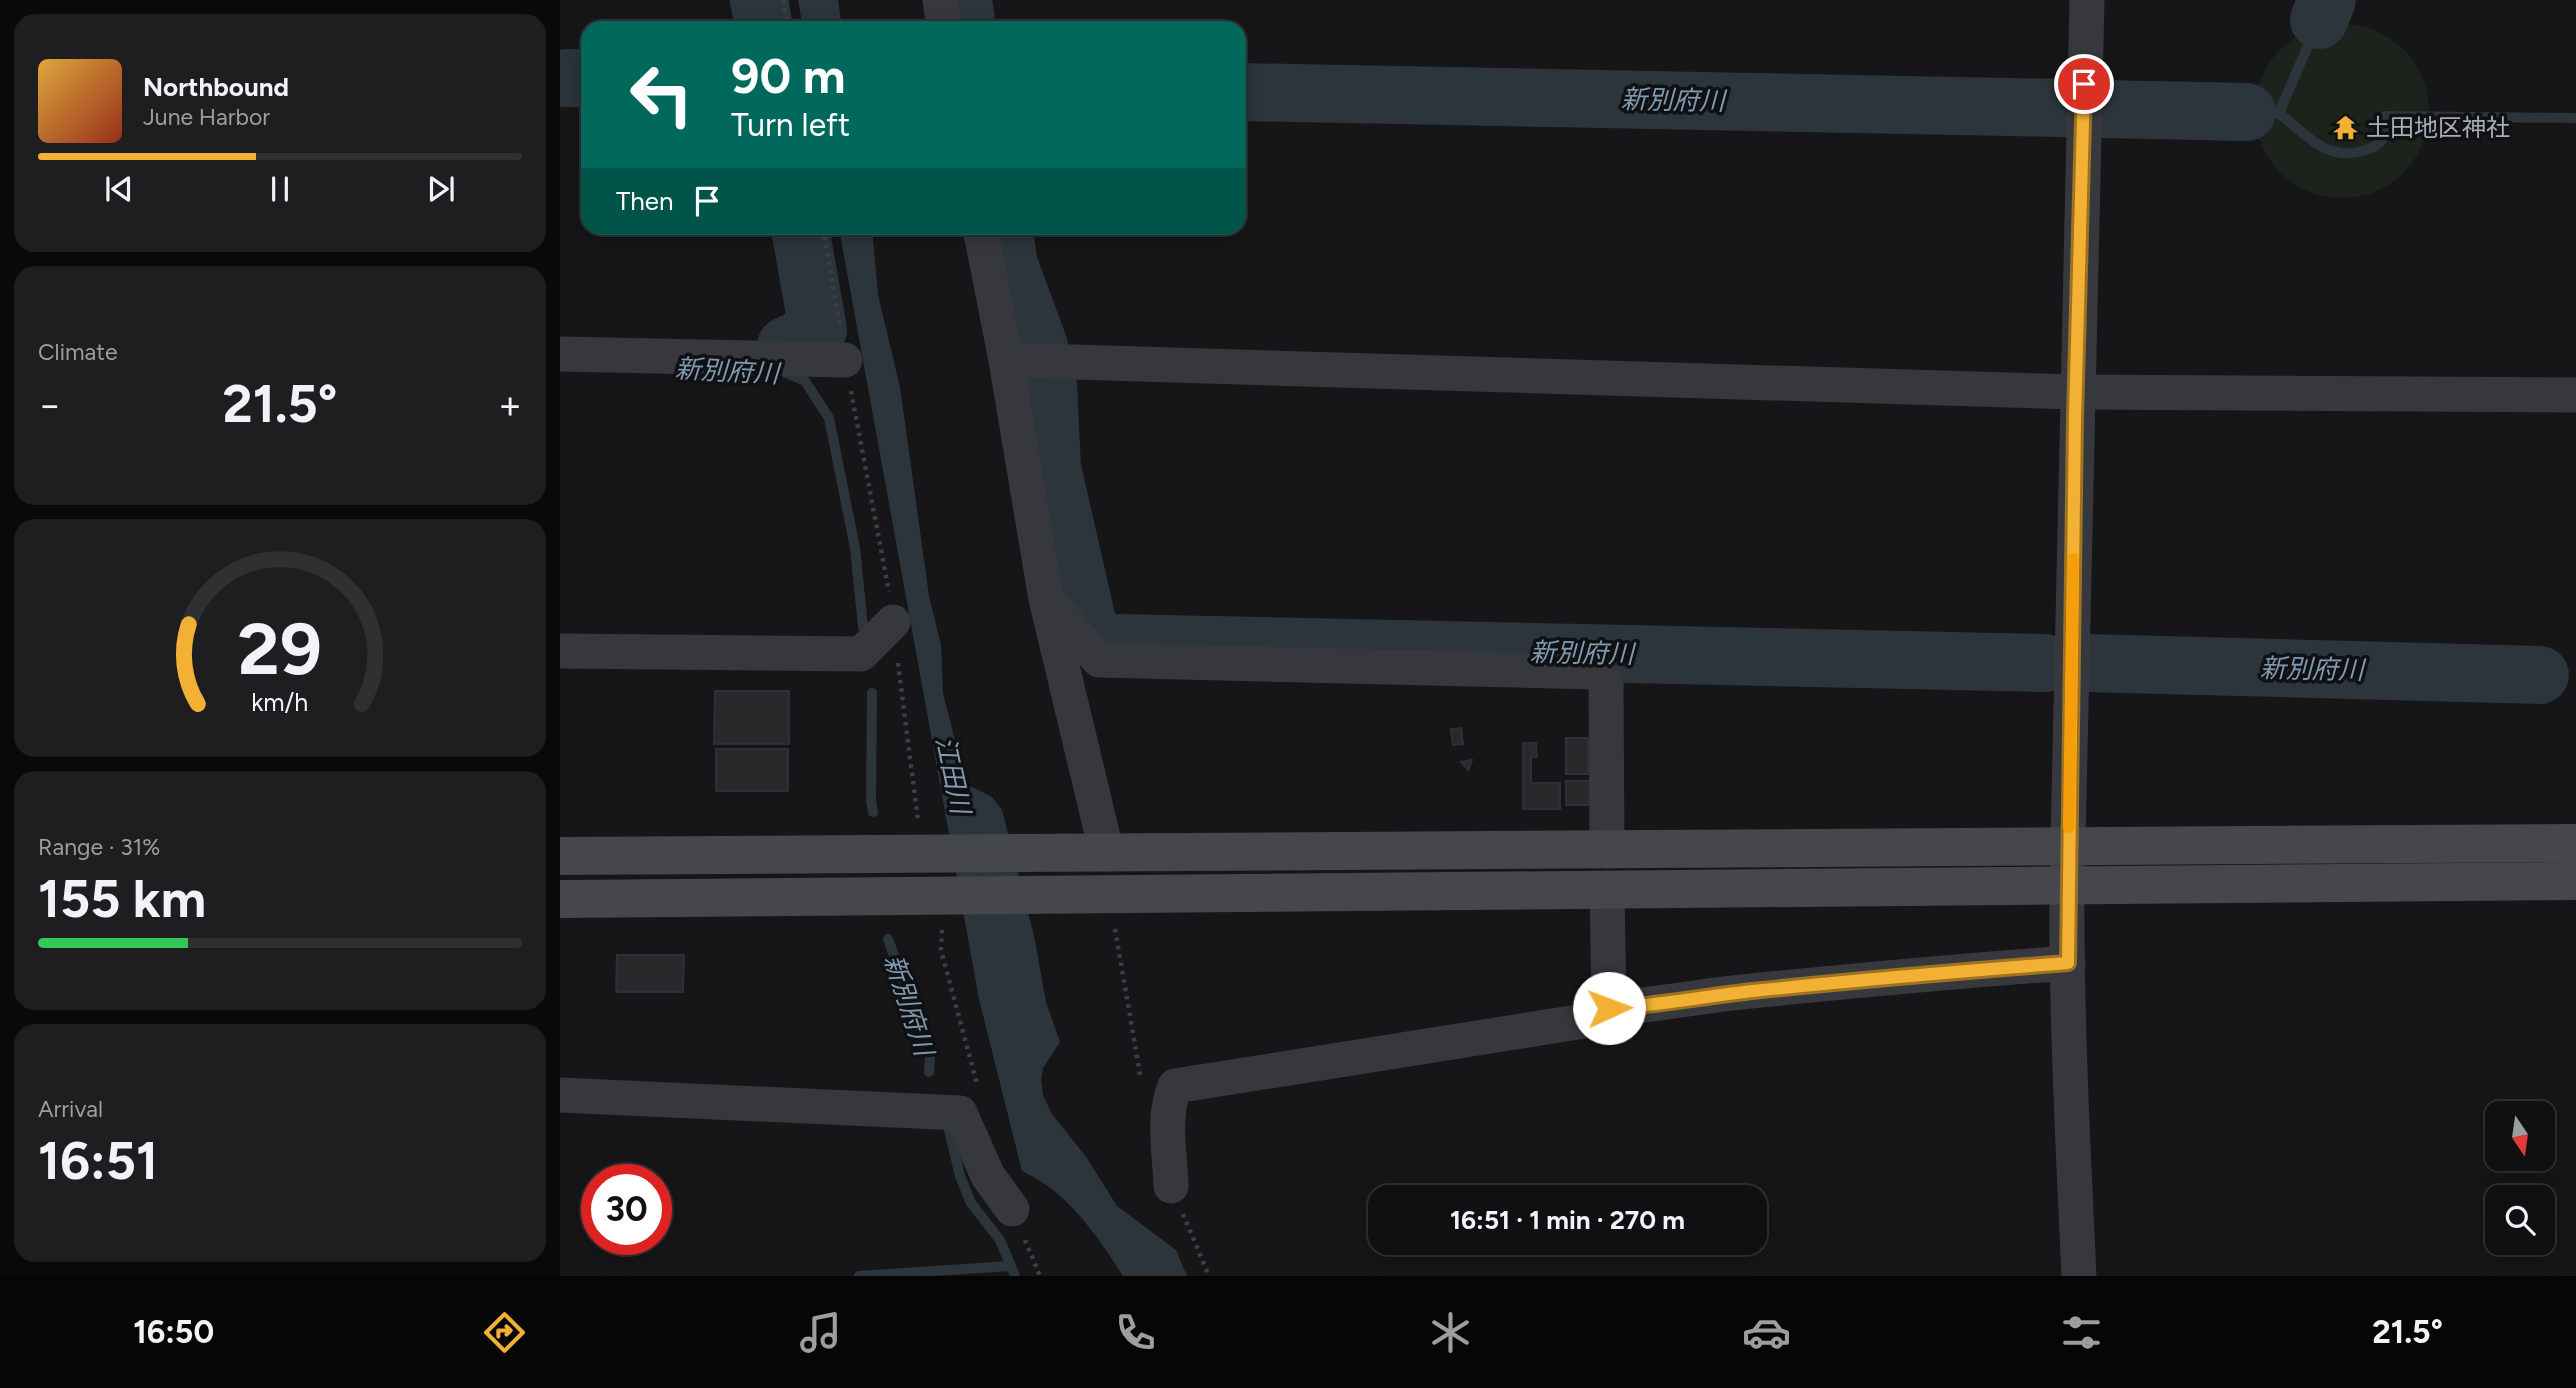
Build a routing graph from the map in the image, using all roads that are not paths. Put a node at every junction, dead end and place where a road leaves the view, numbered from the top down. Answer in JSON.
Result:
{"nodes":[{"id":1,"x":940,"y":0,"type":"edge"},
{"id":2,"x":2087,"y":0,"type":"edge"},
{"id":3,"x":943,"y":21,"type":"edge"},
{"id":4,"x":980,"y":235,"type":"edge"},
{"id":5,"x":560,"y":354,"type":"edge"},
{"id":6,"x":845,"y":360,"type":"road end"},
{"id":7,"x":1006,"y":360,"type":"junction"},
{"id":8,"x":2076,"y":392,"type":"junction"},
{"id":9,"x":2576,"y":395,"type":"edge"},
{"id":10,"x":1046,"y":599,"type":"junction"},
{"id":11,"x":893,"y":622,"type":"road end"},
{"id":12,"x":560,"y":651,"type":"edge"},
{"id":13,"x":2576,"y":842,"type":"edge"},
{"id":14,"x":2069,"y":848,"type":"junction"},
{"id":15,"x":1090,"y":854,"type":"junction"},
{"id":16,"x":560,"y":856,"type":"edge"},
{"id":17,"x":1607,"y":869,"type":"junction"},
{"id":18,"x":2576,"y":881,"type":"edge"},
{"id":19,"x":2067,"y":885,"type":"junction"},
{"id":20,"x":560,"y":899,"type":"edge"},
{"id":21,"x":2068,"y":963,"type":"junction"},
{"id":22,"x":1609,"y":1008,"type":"junction"},
{"id":23,"x":560,"y":1095,"type":"edge"},
{"id":24,"x":1171,"y":1186,"type":"dead end"},
{"id":25,"x":1012,"y":1209,"type":"dead end"},
{"id":26,"x":2079,"y":1276,"type":"edge"}],
"edges":[{"from":1,"to":3,"type":"street"},
{"from":2,"to":8,"type":"street"},
{"from":4,"to":7,"type":"street"},
{"from":5,"to":6,"type":"street"},
{"from":7,"to":8,"type":"street"},
{"from":7,"to":10,"type":"street"},
{"from":8,"to":9,"type":"street"},
{"from":8,"to":14,"type":"street"},
{"from":10,"to":15,"type":"street"},
{"from":10,"to":17,"type":"street"},
{"from":11,"to":12,"type":"street"},
{"from":13,"to":14,"type":"street"},
{"from":14,"to":17,"type":"street"},
{"from":14,"to":19,"type":"street"},
{"from":15,"to":16,"type":"street"},
{"from":15,"to":17,"type":"street"},
{"from":17,"to":19,"type":"street"},
{"from":17,"to":20,"type":"street"},
{"from":17,"to":22,"type":"street"},
{"from":18,"to":19,"type":"street"},
{"from":19,"to":21,"type":"street"},
{"from":21,"to":22,"type":"street"},
{"from":21,"to":26,"type":"street"},
{"from":22,"to":24,"type":"street"},
{"from":23,"to":25,"type":"street"}]}
